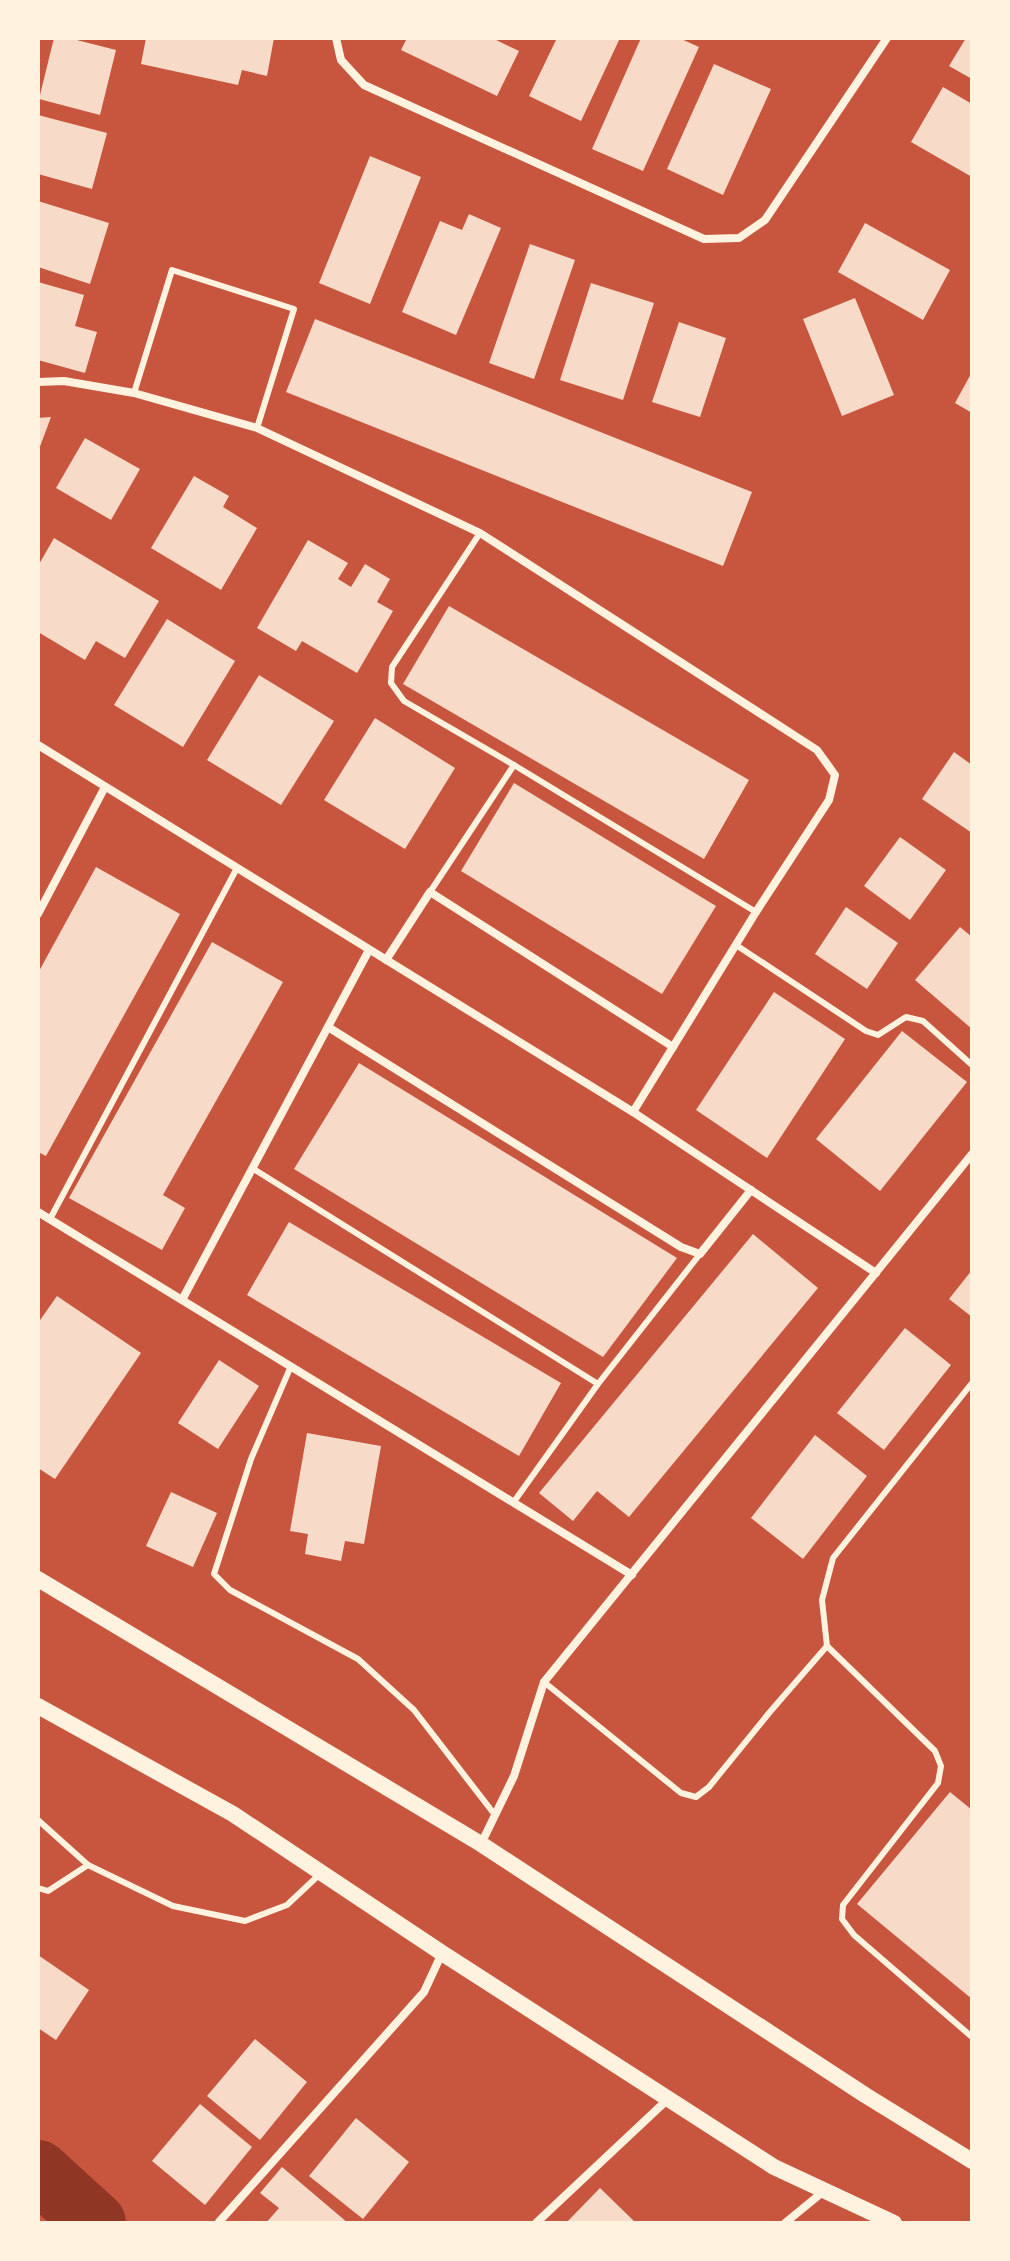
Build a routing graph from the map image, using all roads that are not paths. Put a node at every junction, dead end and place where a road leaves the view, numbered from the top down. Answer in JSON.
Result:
{"nodes":[{"id":1,"x":336,"y":38,"type":"edge"},
{"id":2,"x":887,"y":38,"type":"edge"},
{"id":3,"x":38,"y":382,"type":"edge"},
{"id":4,"x":134,"y":393,"type":"junction"},
{"id":5,"x":257,"y":428,"type":"junction"},
{"id":6,"x":480,"y":533,"type":"junction"},
{"id":7,"x":38,"y":745,"type":"edge"},
{"id":8,"x":514,"y":765,"type":"junction"},
{"id":9,"x":105,"y":787,"type":"junction"},
{"id":10,"x":237,"y":868,"type":"junction"},
{"id":11,"x":430,"y":892,"type":"junction"},
{"id":12,"x":756,"y":912,"type":"junction"},
{"id":13,"x":38,"y":914,"type":"edge"},
{"id":14,"x":736,"y":945,"type":"junction"},
{"id":15,"x":369,"y":950,"type":"junction"},
{"id":16,"x":386,"y":960,"type":"junction"},
{"id":17,"x":328,"y":1027,"type":"junction"},
{"id":18,"x":673,"y":1047,"type":"junction"},
{"id":19,"x":972,"y":1065,"type":"edge"},
{"id":20,"x":633,"y":1112,"type":"junction"},
{"id":21,"x":972,"y":1154,"type":"edge"},
{"id":22,"x":252,"y":1168,"type":"junction"},
{"id":23,"x":751,"y":1190,"type":"junction"},
{"id":24,"x":38,"y":1212,"type":"edge"},
{"id":25,"x":50,"y":1219,"type":"junction"},
{"id":26,"x":700,"y":1254,"type":"junction"},
{"id":27,"x":876,"y":1273,"type":"junction"},
{"id":28,"x":182,"y":1300,"type":"junction"},
{"id":29,"x":291,"y":1366,"type":"junction"},
{"id":30,"x":972,"y":1383,"type":"edge"},
{"id":31,"x":598,"y":1384,"type":"junction"},
{"id":32,"x":513,"y":1503,"type":"junction"},
{"id":33,"x":632,"y":1575,"type":"junction"},
{"id":34,"x":38,"y":1579,"type":"edge"},
{"id":35,"x":827,"y":1646,"type":"junction"},
{"id":36,"x":544,"y":1682,"type":"junction"},
{"id":37,"x":38,"y":1706,"type":"edge"},
{"id":38,"x":495,"y":1815,"type":"junction"},
{"id":39,"x":38,"y":1820,"type":"edge"},
{"id":40,"x":481,"y":1844,"type":"junction"},
{"id":41,"x":88,"y":1865,"type":"junction"},
{"id":42,"x":321,"y":1873,"type":"junction"},
{"id":43,"x":38,"y":1888,"type":"edge"},
{"id":44,"x":442,"y":1953,"type":"junction"},
{"id":45,"x":972,"y":2037,"type":"edge"},
{"id":46,"x":667,"y":2100,"type":"junction"},
{"id":47,"x":972,"y":2161,"type":"edge"},
{"id":48,"x":825,"y":2190,"type":"junction"},
{"id":49,"x":219,"y":2222,"type":"edge"},
{"id":50,"x":536,"y":2223,"type":"edge"},
{"id":51,"x":785,"y":2223,"type":"edge"},
{"id":52,"x":894,"y":2223,"type":"edge"}],
"edges":[{"from":1,"to":2,"type":"street"},
{"from":3,"to":4,"type":"street"},
{"from":4,"to":5,"type":"street"},
{"from":4,"to":5,"type":"lane"},
{"from":5,"to":6,"type":"street"},
{"from":6,"to":8,"type":"lane"},
{"from":6,"to":12,"type":"street"},
{"from":7,"to":9,"type":"street"},
{"from":8,"to":11,"type":"lane"},
{"from":8,"to":12,"type":"lane"},
{"from":9,"to":10,"type":"street"},
{"from":9,"to":13,"type":"street"},
{"from":10,"to":15,"type":"street"},
{"from":10,"to":25,"type":"lane"},
{"from":11,"to":16,"type":"street"},
{"from":11,"to":18,"type":"street"},
{"from":12,"to":14,"type":"street"},
{"from":14,"to":18,"type":"street"},
{"from":14,"to":19,"type":"lane"},
{"from":15,"to":16,"type":"street"},
{"from":15,"to":17,"type":"street"},
{"from":16,"to":20,"type":"street"},
{"from":17,"to":22,"type":"street"},
{"from":17,"to":26,"type":"street"},
{"from":18,"to":20,"type":"street"},
{"from":20,"to":23,"type":"street"},
{"from":21,"to":27,"type":"street"},
{"from":22,"to":28,"type":"street"},
{"from":22,"to":31,"type":"lane"},
{"from":23,"to":26,"type":"street"},
{"from":23,"to":27,"type":"street"},
{"from":24,"to":25,"type":"street"},
{"from":25,"to":28,"type":"street"},
{"from":26,"to":31,"type":"lane"},
{"from":27,"to":33,"type":"street"},
{"from":28,"to":29,"type":"street"},
{"from":29,"to":32,"type":"street"},
{"from":29,"to":38,"type":"lane"},
{"from":30,"to":35,"type":"lane"},
{"from":31,"to":32,"type":"lane"},
{"from":32,"to":33,"type":"street"},
{"from":33,"to":36,"type":"street"},
{"from":34,"to":40,"type":"main road"},
{"from":35,"to":36,"type":"lane"},
{"from":35,"to":45,"type":"lane"},
{"from":36,"to":38,"type":"street"},
{"from":37,"to":42,"type":"main road"},
{"from":38,"to":40,"type":"street"},
{"from":39,"to":41,"type":"lane"},
{"from":40,"to":47,"type":"main road"},
{"from":41,"to":42,"type":"lane"},
{"from":41,"to":43,"type":"lane"},
{"from":42,"to":44,"type":"main road"},
{"from":44,"to":46,"type":"main road"},
{"from":44,"to":49,"type":"street"},
{"from":46,"to":48,"type":"main road"},
{"from":46,"to":50,"type":"street"},
{"from":48,"to":51,"type":"street"},
{"from":48,"to":52,"type":"main road"}]}
